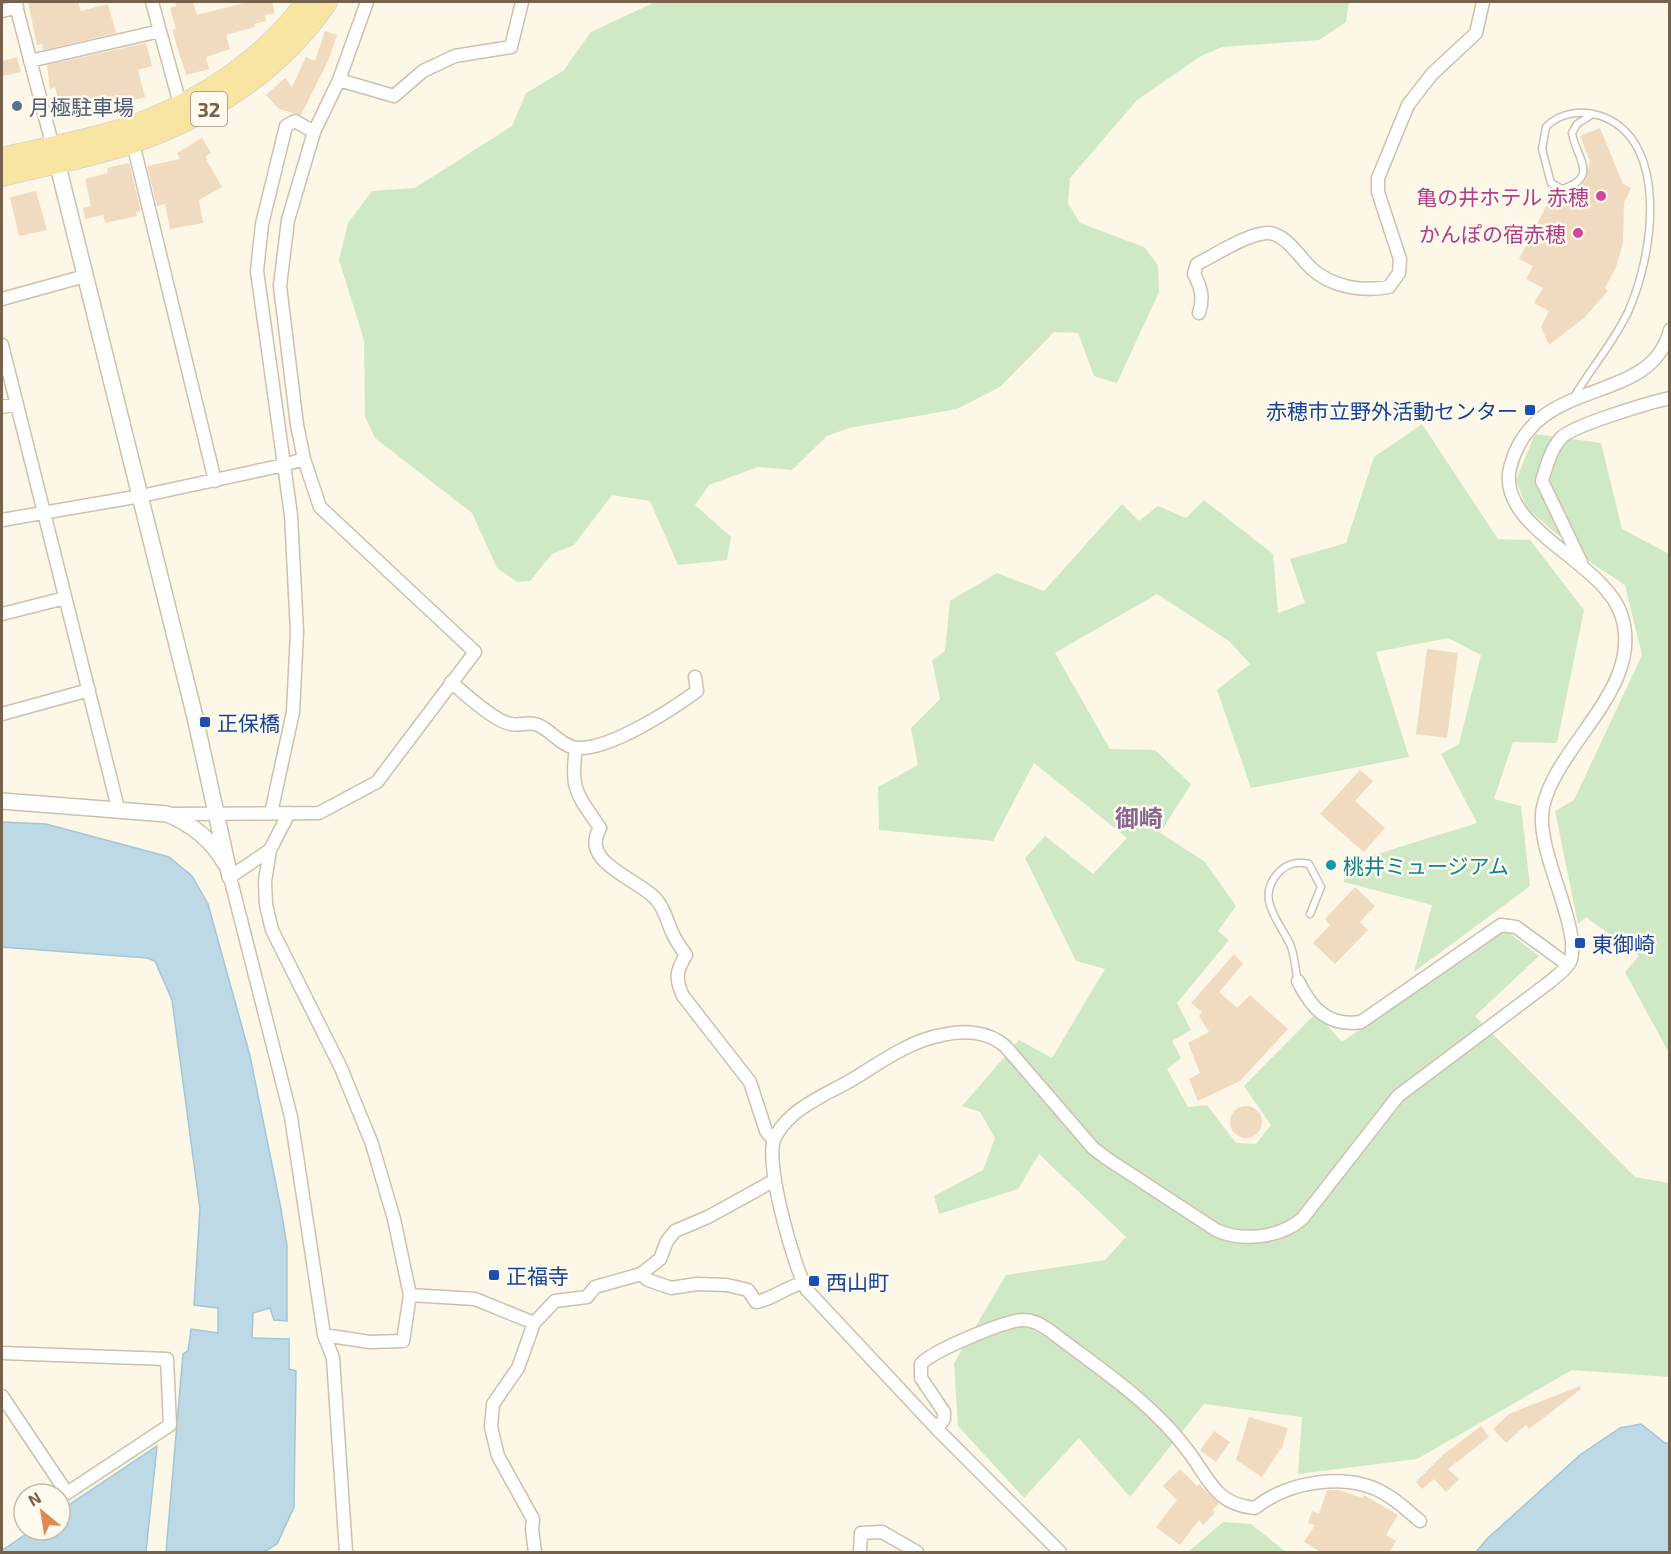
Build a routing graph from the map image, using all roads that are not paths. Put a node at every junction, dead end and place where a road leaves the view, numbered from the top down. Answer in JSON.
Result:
{"nodes":[{"id":1,"x":152,"y":2,"type":"edge"},
{"id":2,"x":306,"y":2,"type":"edge"},
{"id":3,"x":327,"y":2,"type":"edge"},
{"id":4,"x":367,"y":2,"type":"edge"},
{"id":5,"x":522,"y":2,"type":"edge"},
{"id":6,"x":1483,"y":2,"type":"edge"},
{"id":7,"x":16,"y":4,"type":"edge"},
{"id":8,"x":2,"y":11,"type":"edge"},
{"id":9,"x":160,"y":31,"type":"junction"},
{"id":10,"x":30,"y":61,"type":"junction"},
{"id":11,"x":339,"y":80,"type":"junction"},
{"id":12,"x":180,"y":105,"type":"junction"},
{"id":13,"x":1593,"y":114,"type":"junction"},
{"id":14,"x":314,"y":132,"type":"junction"},
{"id":15,"x":133,"y":143,"type":"junction"},
{"id":16,"x":54,"y":154,"type":"junction"},
{"id":17,"x":2,"y":158,"type":"edge"},
{"id":18,"x":2,"y":176,"type":"edge"},
{"id":19,"x":85,"y":276,"type":"junction"},
{"id":20,"x":2,"y":299,"type":"edge"},
{"id":21,"x":1199,"y":313,"type":"dead end"},
{"id":22,"x":1670,"y":330,"type":"edge"},
{"id":23,"x":2,"y":345,"type":"edge"},
{"id":24,"x":1670,"y":398,"type":"edge"},
{"id":25,"x":1572,"y":400,"type":"junction"},
{"id":26,"x":17,"y":404,"type":"junction"},
{"id":27,"x":2,"y":407,"type":"edge"},
{"id":28,"x":304,"y":459,"type":"junction"},
{"id":29,"x":284,"y":465,"type":"junction"},
{"id":30,"x":215,"y":481,"type":"junction"},
{"id":31,"x":141,"y":496,"type":"junction"},
{"id":32,"x":45,"y":514,"type":"junction"},
{"id":33,"x":2,"y":520,"type":"edge"},
{"id":34,"x":1584,"y":567,"type":"junction"},
{"id":35,"x":65,"y":598,"type":"junction"},
{"id":36,"x":2,"y":614,"type":"edge"},
{"id":37,"x":696,"y":677,"type":"dead end"},
{"id":38,"x":451,"y":682,"type":"junction"},
{"id":39,"x":89,"y":690,"type":"junction"},
{"id":40,"x":2,"y":714,"type":"edge"},
{"id":41,"x":576,"y":748,"type":"junction"},
{"id":42,"x":2,"y":801,"type":"edge"},
{"id":43,"x":118,"y":808,"type":"junction"},
{"id":44,"x":218,"y":813,"type":"junction"},
{"id":45,"x":271,"y":813,"type":"junction"},
{"id":46,"x":289,"y":813,"type":"junction"},
{"id":47,"x":167,"y":814,"type":"junction"},
{"id":48,"x":270,"y":850,"type":"junction"},
{"id":49,"x":230,"y":877,"type":"junction"},
{"id":50,"x":1310,"y":914,"type":"dead end"},
{"id":51,"x":1568,"y":965,"type":"junction"},
{"id":52,"x":1298,"y":981,"type":"joint"},
{"id":53,"x":774,"y":1141,"type":"junction"},
{"id":54,"x":775,"y":1180,"type":"junction"},
{"id":55,"x":641,"y":1274,"type":"junction"},
{"id":56,"x":803,"y":1283,"type":"junction"},
{"id":57,"x":410,"y":1295,"type":"junction"},
{"id":58,"x":534,"y":1323,"type":"junction"},
{"id":59,"x":324,"y":1335,"type":"junction"},
{"id":60,"x":2,"y":1353,"type":"edge"},
{"id":61,"x":2,"y":1396,"type":"edge"},
{"id":62,"x":937,"y":1429,"type":"junction"},
{"id":63,"x":1420,"y":1521,"type":"dead end"},
{"id":64,"x":346,"y":1552,"type":"edge"},
{"id":65,"x":535,"y":1552,"type":"edge"},
{"id":66,"x":860,"y":1552,"type":"edge"},
{"id":67,"x":917,"y":1552,"type":"edge"},
{"id":68,"x":1060,"y":1552,"type":"edge"}],
"edges":[{"from":1,"to":9,"type":"street"},
{"from":2,"to":12,"type":"main road","number":"32"},
{"from":3,"to":15,"type":"main road","number":"32"},
{"from":4,"to":11,"type":"street"},
{"from":5,"to":11,"type":"street"},
{"from":6,"to":21,"type":"street"},
{"from":7,"to":8,"type":"street"},
{"from":7,"to":10,"type":"street"},
{"from":9,"to":10,"type":"street"},
{"from":9,"to":12,"type":"street"},
{"from":10,"to":16,"type":"street"},
{"from":11,"to":14,"type":"street"},
{"from":12,"to":16,"type":"main road","number":"32"},
{"from":13,"to":13,"type":"lane"},
{"from":13,"to":25,"type":"lane"},
{"from":14,"to":28,"type":"street"},
{"from":14,"to":29,"type":"street"},
{"from":15,"to":16,"type":"main road","number":"32"},
{"from":15,"to":30,"type":"street"},
{"from":16,"to":17,"type":"main road","number":"32"},
{"from":16,"to":18,"type":"main road","number":"32"},
{"from":16,"to":19,"type":"street"},
{"from":19,"to":20,"type":"street"},
{"from":19,"to":31,"type":"street"},
{"from":22,"to":25,"type":"street"},
{"from":23,"to":26,"type":"street"},
{"from":24,"to":34,"type":"street"},
{"from":25,"to":34,"type":"street"},
{"from":26,"to":27,"type":"street"},
{"from":26,"to":32,"type":"street"},
{"from":28,"to":29,"type":"street"},
{"from":28,"to":38,"type":"street"},
{"from":29,"to":30,"type":"street"},
{"from":29,"to":45,"type":"street"},
{"from":30,"to":31,"type":"street"},
{"from":31,"to":32,"type":"street"},
{"from":31,"to":44,"type":"street"},
{"from":32,"to":33,"type":"street"},
{"from":32,"to":35,"type":"street"},
{"from":34,"to":51,"type":"street"},
{"from":35,"to":36,"type":"street"},
{"from":35,"to":39,"type":"street"},
{"from":37,"to":41,"type":"street"},
{"from":38,"to":41,"type":"street"},
{"from":38,"to":46,"type":"street"},
{"from":39,"to":40,"type":"street"},
{"from":39,"to":43,"type":"street"},
{"from":41,"to":53,"type":"street"},
{"from":42,"to":43,"type":"street"},
{"from":43,"to":47,"type":"street"},
{"from":44,"to":45,"type":"street"},
{"from":44,"to":47,"type":"street"},
{"from":44,"to":49,"type":"street"},
{"from":45,"to":46,"type":"street"},
{"from":46,"to":48,"type":"street"},
{"from":47,"to":49,"type":"street"},
{"from":48,"to":49,"type":"street"},
{"from":48,"to":57,"type":"street"},
{"from":49,"to":59,"type":"street"},
{"from":50,"to":52,"type":"lane"},
{"from":51,"to":52,"type":"street"},
{"from":51,"to":53,"type":"street"},
{"from":53,"to":54,"type":"street"},
{"from":54,"to":55,"type":"street"},
{"from":54,"to":56,"type":"street"},
{"from":55,"to":56,"type":"street"},
{"from":55,"to":58,"type":"street"},
{"from":56,"to":62,"type":"street"},
{"from":57,"to":58,"type":"street"},
{"from":57,"to":59,"type":"street"},
{"from":58,"to":65,"type":"street"},
{"from":59,"to":64,"type":"street"},
{"from":60,"to":61,"type":"street"},
{"from":62,"to":63,"type":"street"},
{"from":62,"to":68,"type":"street"},
{"from":66,"to":67,"type":"street"}]}
